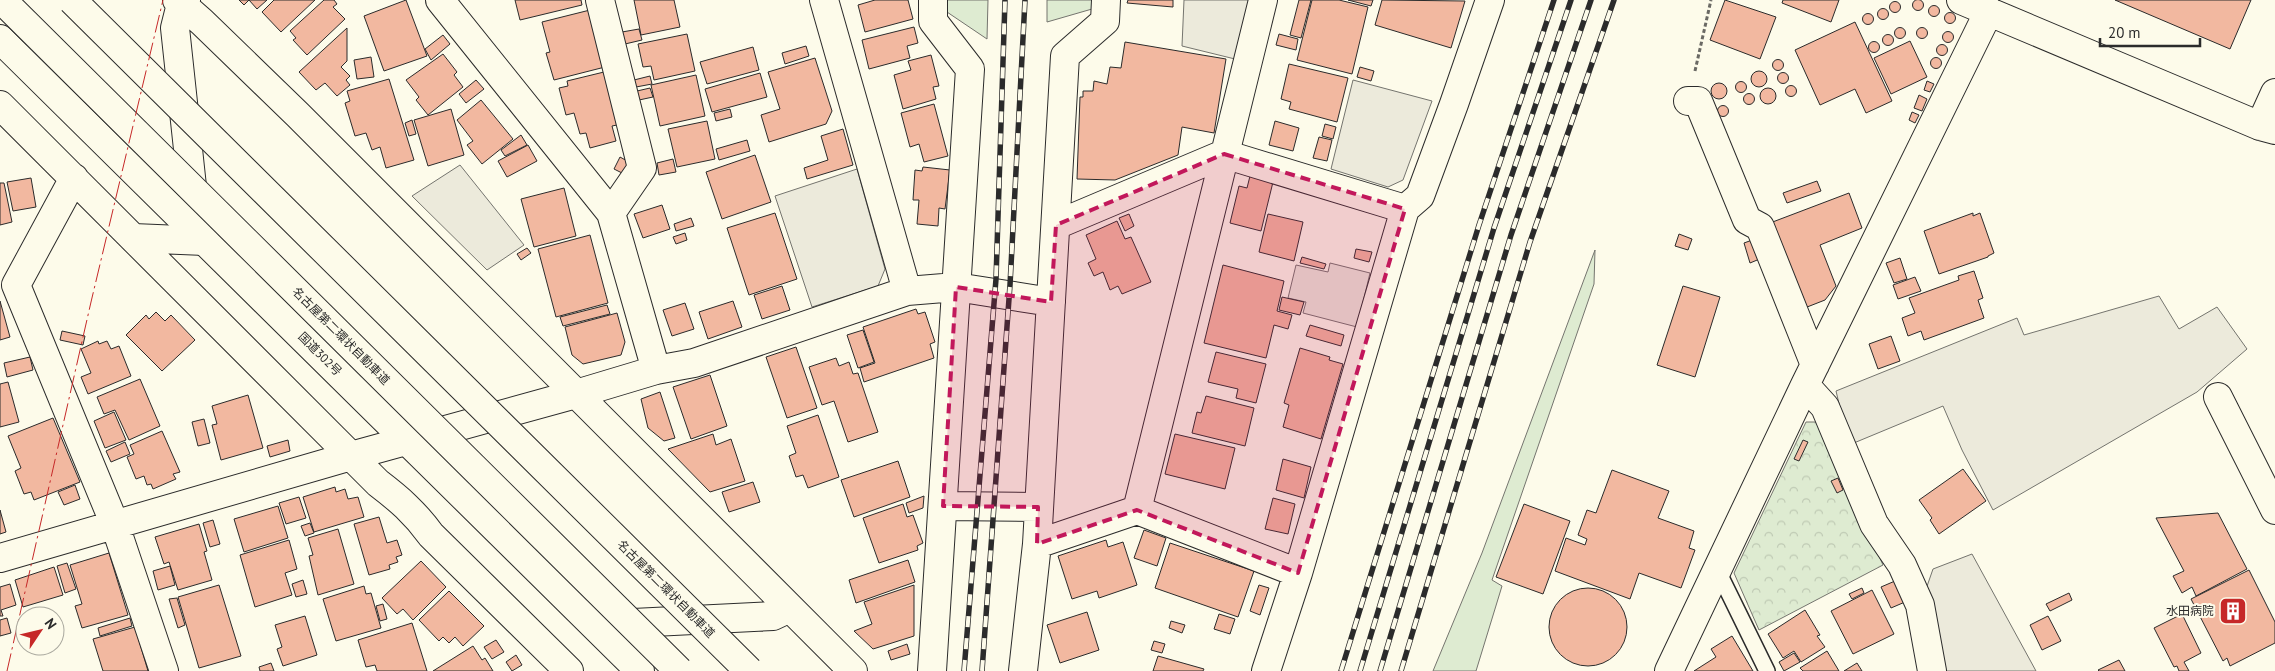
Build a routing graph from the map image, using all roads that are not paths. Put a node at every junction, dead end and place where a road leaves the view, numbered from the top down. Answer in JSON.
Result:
{"nodes":[{"id":1,"x":2,"y":0,"type":"edge"},
{"id":2,"x":72,"y":0,"type":"edge"},
{"id":3,"x":440,"y":0,"type":"edge"},
{"id":4,"x":600,"y":0,"type":"edge"},
{"id":5,"x":824,"y":0,"type":"edge"},
{"id":6,"x":933,"y":0,"type":"edge"},
{"id":7,"x":1106,"y":0,"type":"edge"},
{"id":8,"x":1263,"y":0,"type":"edge"},
{"id":9,"x":1490,"y":0,"type":"edge"},
{"id":10,"x":1961,"y":0,"type":"edge"},
{"id":11,"x":181,"y":1,"type":"edge"},
{"id":12,"x":1989,"y":11,"type":"junction"},
{"id":13,"x":0,"y":39,"type":"edge"},
{"id":14,"x":2275,"y":93,"type":"edge"},
{"id":15,"x":1688,"y":101,"type":"road end"},
{"id":16,"x":0,"y":105,"type":"edge"},
{"id":17,"x":2267,"y":128,"type":"edge"},
{"id":18,"x":1224,"y":154,"type":"junction"},
{"id":19,"x":74,"y":178,"type":"junction"},
{"id":20,"x":1405,"y":209,"type":"junction"},
{"id":21,"x":611,"y":214,"type":"junction"},
{"id":22,"x":1056,"y":224,"type":"junction"},
{"id":23,"x":201,"y":237,"type":"junction"},
{"id":24,"x":133,"y":238,"type":"junction"},
{"id":25,"x":956,"y":287,"type":"junction"},
{"id":26,"x":906,"y":291,"type":"junction"},
{"id":27,"x":1051,"y":302,"type":"junction"},
{"id":28,"x":656,"y":370,"type":"junction"},
{"id":29,"x":1810,"y":375,"type":"junction"},
{"id":30,"x":576,"y":394,"type":"junction"},
{"id":31,"x":2218,"y":397,"type":"dead end"},
{"id":32,"x":408,"y":441,"type":"junction"},
{"id":33,"x":350,"y":456,"type":"junction"},
{"id":34,"x":943,"y":506,"type":"junction"},
{"id":35,"x":1038,"y":507,"type":"junction"},
{"id":36,"x":1137,"y":510,"type":"junction"},
{"id":37,"x":2275,"y":510,"type":"edge"},
{"id":38,"x":115,"y":525,"type":"junction"},
{"id":39,"x":1037,"y":544,"type":"junction"},
{"id":40,"x":0,"y":558,"type":"edge"},
{"id":41,"x":1717,"y":569,"type":"junction"},
{"id":42,"x":1298,"y":573,"type":"junction"},
{"id":43,"x":790,"y":608,"type":"junction"},
{"id":44,"x":594,"y":625,"type":"junction"},
{"id":45,"x":164,"y":671,"type":"edge"},
{"id":46,"x":569,"y":671,"type":"edge"},
{"id":47,"x":640,"y":671,"type":"edge"},
{"id":48,"x":679,"y":671,"type":"edge"},
{"id":49,"x":749,"y":671,"type":"edge"},
{"id":50,"x":854,"y":671,"type":"edge"},
{"id":51,"x":932,"y":671,"type":"edge"},
{"id":52,"x":1023,"y":671,"type":"edge"},
{"id":53,"x":1266,"y":671,"type":"edge"},
{"id":54,"x":1669,"y":671,"type":"edge"},
{"id":55,"x":1767,"y":671,"type":"edge"},
{"id":56,"x":1932,"y":671,"type":"edge"}],
"edges":[{"from":1,"to":48,"type":"main road","name":"名古屋第二環状自動車道","bridge":true},
{"from":2,"to":49,"type":"main road","name":"名古屋第二環状自動車道","bridge":true},
{"from":3,"to":21,"type":"main road"},
{"from":4,"to":21,"type":"main road"},
{"from":5,"to":26,"type":"main road"},
{"from":6,"to":25,"type":"main road"},
{"from":7,"to":22,"type":"main road"},
{"from":8,"to":18,"type":"main road"},
{"from":9,"to":20,"type":"main road"},
{"from":10,"to":12,"type":"main road"},
{"from":11,"to":23,"type":"main road"},
{"from":11,"to":30,"type":"main road"},
{"from":12,"to":17,"type":"main road"},
{"from":12,"to":29,"type":"main road"},
{"from":13,"to":23,"type":"main road","name":"国道302号"},
{"from":14,"to":17,"type":"main road"},
{"from":15,"to":29,"type":"main road"},
{"from":16,"to":19,"type":"main road"},
{"from":18,"to":20,"type":"main road"},
{"from":18,"to":22,"type":"main road"},
{"from":18,"to":36,"type":"main road"},
{"from":19,"to":24,"type":"main road"},
{"from":19,"to":38,"type":"main road"},
{"from":20,"to":42,"type":"main road"},
{"from":21,"to":28,"type":"main road"},
{"from":22,"to":27,"type":"main road"},
{"from":23,"to":24,"type":"main road"},
{"from":23,"to":32,"type":"main road","name":"国道302号"},
{"from":24,"to":33,"type":"main road"},
{"from":25,"to":26,"type":"main road"},
{"from":25,"to":27,"type":"main road"},
{"from":25,"to":34,"type":"main road"},
{"from":26,"to":28,"type":"main road"},
{"from":27,"to":35,"type":"main road"},
{"from":28,"to":30,"type":"main road"},
{"from":29,"to":41,"type":"main road"},
{"from":29,"to":56,"type":"main road"},
{"from":30,"to":32,"type":"main road"},
{"from":30,"to":43,"type":"main road"},
{"from":31,"to":37,"type":"main road"},
{"from":32,"to":33,"type":"main road"},
{"from":32,"to":44,"type":"main road","name":"国道302号"},
{"from":33,"to":38,"type":"main road"},
{"from":33,"to":46,"type":"main road"},
{"from":34,"to":35,"type":"main road"},
{"from":34,"to":51,"type":"main road"},
{"from":35,"to":39,"type":"main road"},
{"from":36,"to":39,"type":"main road"},
{"from":36,"to":42,"type":"main road"},
{"from":38,"to":40,"type":"main road"},
{"from":38,"to":45,"type":"main road"},
{"from":39,"to":52,"type":"main road"},
{"from":41,"to":54,"type":"main road"},
{"from":41,"to":55,"type":"lane"},
{"from":42,"to":53,"type":"main road"},
{"from":43,"to":44,"type":"main road"},
{"from":43,"to":50,"type":"main road"},
{"from":44,"to":47,"type":"main road","name":"国道302号"}]}
